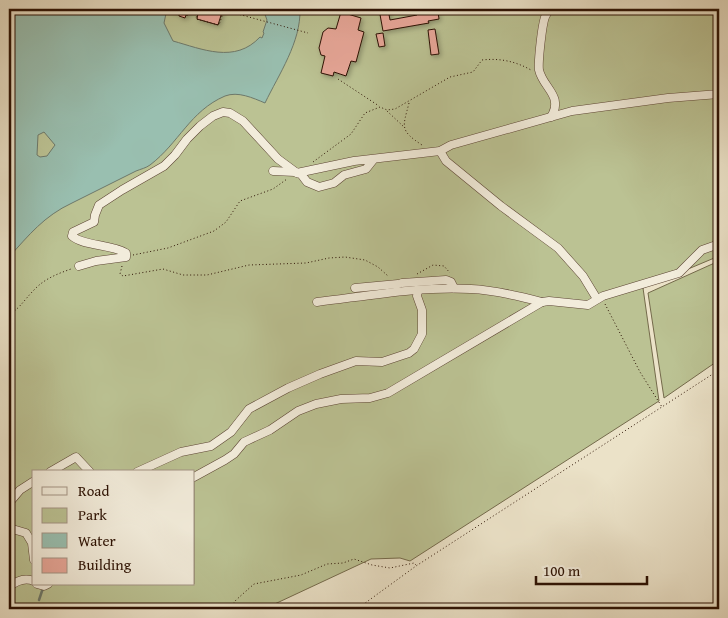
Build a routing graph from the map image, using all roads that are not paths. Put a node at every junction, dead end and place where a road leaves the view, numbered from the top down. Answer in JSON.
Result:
{"nodes":[{"id":1,"x":550,"y":9,"type":"edge"},
{"id":2,"x":719,"y":94,"type":"edge"},
{"id":3,"x":551,"y":117,"type":"junction"},
{"id":4,"x":436,"y":151,"type":"junction"},
{"id":5,"x":374,"y":159,"type":"junction"},
{"id":6,"x":273,"y":171,"type":"dead end"},
{"id":7,"x":297,"y":173,"type":"junction"},
{"id":8,"x":719,"y":244,"type":"edge"},
{"id":9,"x":79,"y":266,"type":"road end"},
{"id":10,"x":355,"y":288,"type":"dead end"},
{"id":11,"x":454,"y":288,"type":"junction"},
{"id":12,"x":418,"y":291,"type":"junction"},
{"id":13,"x":598,"y":298,"type":"junction"},
{"id":14,"x":317,"y":302,"type":"dead end"},
{"id":15,"x":542,"y":302,"type":"junction"},
{"id":16,"x":53,"y":470,"type":"edge"},
{"id":17,"x":88,"y":470,"type":"edge"},
{"id":18,"x":142,"y":470,"type":"edge"},
{"id":19,"x":195,"y":476,"type":"edge"},
{"id":20,"x":32,"y":482,"type":"edge"},
{"id":21,"x":9,"y":502,"type":"edge"},
{"id":22,"x":9,"y":528,"type":"edge"},
{"id":23,"x":32,"y":543,"type":"edge"},
{"id":24,"x":32,"y":580,"type":"edge"},
{"id":25,"x":9,"y":587,"type":"edge"}],
"edges":[{"from":1,"to":3,"type":"lane"},
{"from":2,"to":3,"type":"lane"},
{"from":3,"to":4,"type":"lane"},
{"from":4,"to":5,"type":"lane"},
{"from":4,"to":13,"type":"lane"},
{"from":5,"to":7,"type":"lane"},
{"from":5,"to":7,"type":"lane"},
{"from":6,"to":7,"type":"lane"},
{"from":7,"to":9,"type":"lane"},
{"from":8,"to":13,"type":"lane"},
{"from":10,"to":11,"type":"lane"},
{"from":11,"to":12,"type":"lane"},
{"from":11,"to":15,"type":"lane"},
{"from":12,"to":14,"type":"lane"},
{"from":12,"to":18,"type":"lane"},
{"from":13,"to":15,"type":"lane"},
{"from":15,"to":19,"type":"lane"},
{"from":16,"to":17,"type":"lane"},
{"from":20,"to":21,"type":"lane"},
{"from":22,"to":23,"type":"lane"},
{"from":24,"to":25,"type":"lane"}]}
